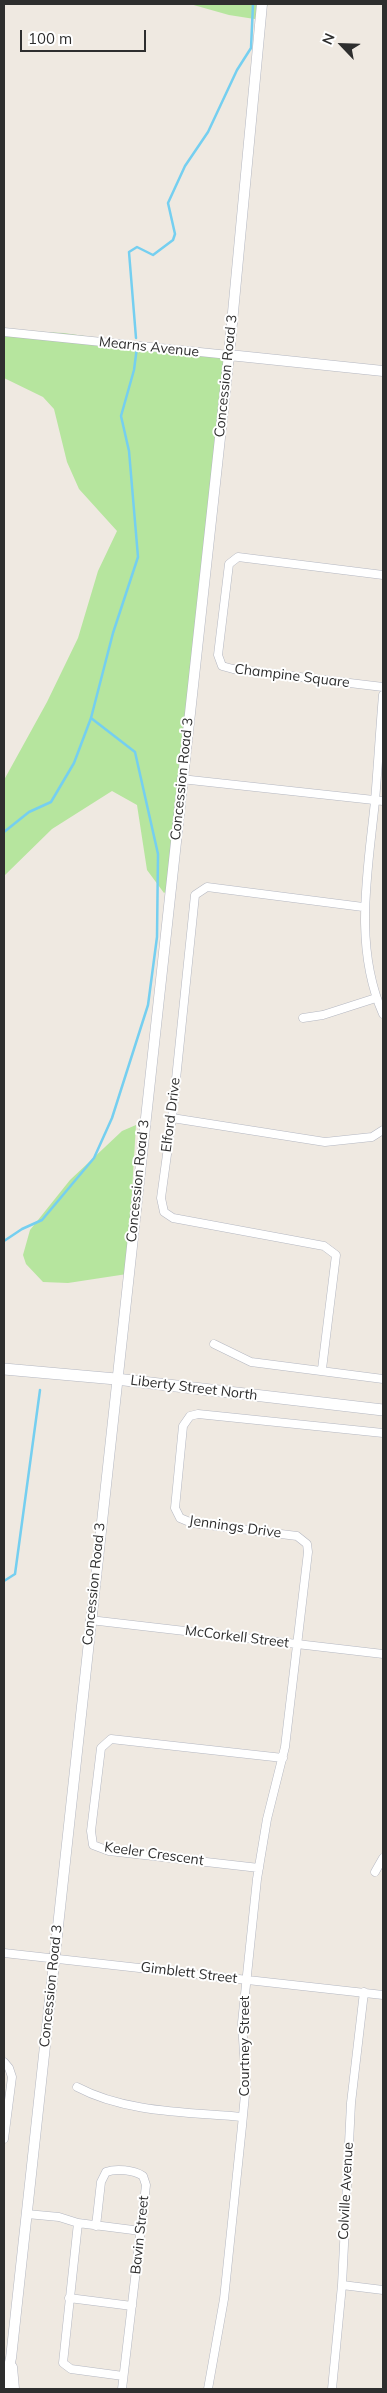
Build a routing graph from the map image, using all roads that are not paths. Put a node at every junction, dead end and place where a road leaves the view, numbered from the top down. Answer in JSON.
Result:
{"nodes":[{"id":1,"x":262,"y":4,"type":"edge"},
{"id":2,"x":4,"y":332,"type":"edge"},
{"id":3,"x":229,"y":355,"type":"junction"},
{"id":4,"x":383,"y":371,"type":"edge"},
{"id":5,"x":383,"y":576,"type":"edge"},
{"id":6,"x":383,"y":688,"type":"edge"},
{"id":7,"x":383,"y":695,"type":"edge"},
{"id":8,"x":181,"y":779,"type":"junction"},
{"id":9,"x":379,"y":800,"type":"edge"},
{"id":10,"x":363,"y":907,"type":"junction"},
{"id":11,"x":376,"y":998,"type":"junction"},
{"id":12,"x":383,"y":1014,"type":"edge"},
{"id":13,"x":304,"y":1018,"type":"dead end"},
{"id":14,"x":172,"y":1118,"type":"junction"},
{"id":15,"x":383,"y":1130,"type":"edge"},
{"id":16,"x":214,"y":1344,"type":"dead end"},
{"id":17,"x":4,"y":1369,"type":"edge"},
{"id":18,"x":322,"y":1369,"type":"junction"},
{"id":19,"x":116,"y":1379,"type":"junction"},
{"id":20,"x":383,"y":1379,"type":"edge"},
{"id":21,"x":383,"y":1410,"type":"edge"},
{"id":22,"x":383,"y":1433,"type":"edge"},
{"id":23,"x":90,"y":1620,"type":"junction"},
{"id":24,"x":298,"y":1645,"type":"junction"},
{"id":25,"x":383,"y":1654,"type":"edge"},
{"id":26,"x":283,"y":1758,"type":"junction"},
{"id":27,"x":383,"y":1858,"type":"edge"},
{"id":28,"x":259,"y":1868,"type":"junction"},
{"id":29,"x":375,"y":1872,"type":"dead end"},
{"id":30,"x":4,"y":1953,"type":"edge"},
{"id":31,"x":54,"y":1958,"type":"junction"},
{"id":32,"x":246,"y":1980,"type":"junction"},
{"id":33,"x":364,"y":1992,"type":"junction"},
{"id":34,"x":383,"y":1995,"type":"edge"},
{"id":35,"x":4,"y":2062,"type":"edge"},
{"id":36,"x":76,"y":2087,"type":"dead end"},
{"id":37,"x":242,"y":2117,"type":"junction"},
{"id":38,"x":4,"y":2139,"type":"edge"},
{"id":39,"x":26,"y":2214,"type":"junction"},
{"id":40,"x":78,"y":2223,"type":"junction"},
{"id":41,"x":96,"y":2226,"type":"junction"},
{"id":42,"x":141,"y":2231,"type":"junction"},
{"id":43,"x":342,"y":2286,"type":"junction"},
{"id":44,"x":383,"y":2290,"type":"edge"},
{"id":45,"x":69,"y":2298,"type":"junction"},
{"id":46,"x":132,"y":2306,"type":"junction"},
{"id":47,"x":11,"y":2358,"type":"junction"},
{"id":48,"x":123,"y":2376,"type":"junction"},
{"id":49,"x":4,"y":2389,"type":"edge"},
{"id":50,"x":14,"y":2389,"type":"edge"},
{"id":51,"x":122,"y":2389,"type":"edge"},
{"id":52,"x":208,"y":2389,"type":"edge"},
{"id":53,"x":332,"y":2389,"type":"edge"}],
"edges":[{"from":1,"to":3,"type":"street","name":"Concession Road 3"},
{"from":2,"to":3,"type":"street","name":"Mearns Avenue"},
{"from":3,"to":4,"type":"street","name":"Mearns Avenue"},
{"from":3,"to":8,"type":"street","name":"Concession Road 3"},
{"from":5,"to":6,"type":"street","name":"Champine Square"},
{"from":7,"to":9,"type":"street"},
{"from":8,"to":9,"type":"street"},
{"from":8,"to":19,"type":"street","name":"Concession Road 3"},
{"from":9,"to":10,"type":"street"},
{"from":10,"to":11,"type":"street"},
{"from":10,"to":14,"type":"street","name":"Elford Drive"},
{"from":11,"to":12,"type":"street"},
{"from":11,"to":13,"type":"street"},
{"from":14,"to":15,"type":"street"},
{"from":14,"to":18,"type":"street","name":"Elford Drive"},
{"from":16,"to":18,"type":"street"},
{"from":17,"to":19,"type":"main road","name":"Liberty Street North"},
{"from":18,"to":20,"type":"street"},
{"from":19,"to":21,"type":"main road","name":"Liberty Street North"},
{"from":19,"to":23,"type":"street","name":"Concession Road 3"},
{"from":22,"to":24,"type":"street","name":"Jennings Drive"},
{"from":23,"to":24,"type":"street","name":"McCorkell Street"},
{"from":23,"to":31,"type":"street","name":"Concession Road 3"},
{"from":24,"to":25,"type":"street","name":"McCorkell Street"},
{"from":24,"to":26,"type":"street","name":"Courtney Street"},
{"from":26,"to":28,"type":"street","name":"Courtney Street"},
{"from":26,"to":28,"type":"street","name":"Keeler Crescent"},
{"from":27,"to":29,"type":"street"},
{"from":28,"to":32,"type":"street","name":"Courtney Street"},
{"from":30,"to":31,"type":"street","name":"Gimblett Street"},
{"from":31,"to":32,"type":"street","name":"Gimblett Street"},
{"from":31,"to":39,"type":"street","name":"Concession Road 3"},
{"from":32,"to":33,"type":"street","name":"Gimblett Street"},
{"from":32,"to":37,"type":"street","name":"Courtney Street"},
{"from":33,"to":34,"type":"street","name":"Gimblett Street"},
{"from":33,"to":43,"type":"street","name":"Colville Avenue"},
{"from":35,"to":38,"type":"street"},
{"from":36,"to":37,"type":"street"},
{"from":37,"to":52,"type":"street","name":"Courtney Street"},
{"from":39,"to":40,"type":"street"},
{"from":39,"to":47,"type":"street","name":"Concession Road 3"},
{"from":40,"to":41,"type":"street"},
{"from":40,"to":45,"type":"street"},
{"from":41,"to":42,"type":"street"},
{"from":41,"to":42,"type":"street","name":"Bavin Street"},
{"from":42,"to":46,"type":"street","name":"Bavin Street"},
{"from":43,"to":44,"type":"street"},
{"from":43,"to":53,"type":"street","name":"Colville Avenue"},
{"from":45,"to":46,"type":"street"},
{"from":45,"to":48,"type":"street"},
{"from":46,"to":48,"type":"street","name":"Bavin Street"},
{"from":47,"to":49,"type":"street","name":"Concession Road 3"},
{"from":47,"to":50,"type":"street","name":"Concession Road 3"},
{"from":48,"to":51,"type":"street","name":"Bavin Street"}]}
